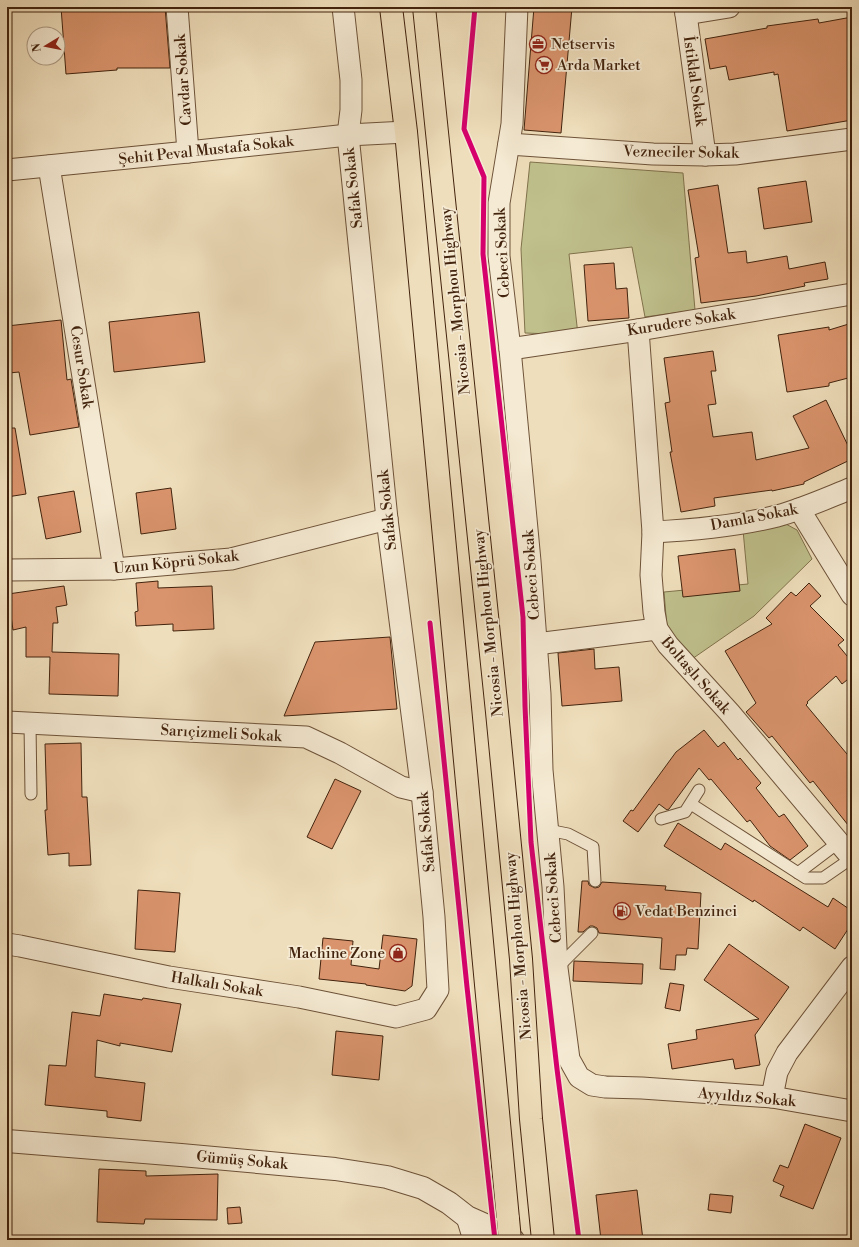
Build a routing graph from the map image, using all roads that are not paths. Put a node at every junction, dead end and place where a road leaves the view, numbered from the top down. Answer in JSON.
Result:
{"nodes":[{"id":1,"x":177,"y":7,"type":"edge"},
{"id":2,"x":343,"y":7,"type":"edge"},
{"id":3,"x":391,"y":7,"type":"edge"},
{"id":4,"x":424,"y":7,"type":"edge"},
{"id":5,"x":517,"y":7,"type":"edge"},
{"id":6,"x":729,"y":7,"type":"edge"},
{"id":7,"x":685,"y":10,"type":"edge"},
{"id":8,"x":406,"y":132,"type":"junction"},
{"id":9,"x":348,"y":135,"type":"junction"},
{"id":10,"x":852,"y":139,"type":"edge"},
{"id":11,"x":509,"y":144,"type":"junction"},
{"id":12,"x":188,"y":152,"type":"junction"},
{"id":13,"x":705,"y":155,"type":"junction"},
{"id":14,"x":49,"y":166,"type":"junction"},
{"id":15,"x":7,"y":170,"type":"edge"},
{"id":16,"x":852,"y":294,"type":"edge"},
{"id":17,"x":638,"y":330,"type":"junction"},
{"id":18,"x":510,"y":349,"type":"junction"},
{"id":19,"x":852,"y":488,"type":"edge"},
{"id":20,"x":799,"y":509,"type":"junction"},
{"id":21,"x":387,"y":519,"type":"junction"},
{"id":22,"x":653,"y":532,"type":"junction"},
{"id":23,"x":114,"y":569,"type":"junction"},
{"id":24,"x":7,"y":570,"type":"edge"},
{"id":25,"x":852,"y":595,"type":"edge"},
{"id":26,"x":657,"y":628,"type":"junction"},
{"id":27,"x":536,"y":644,"type":"junction"},
{"id":28,"x":7,"y":722,"type":"edge"},
{"id":29,"x":30,"y":724,"type":"junction"},
{"id":30,"x":699,"y":790,"type":"dead end"},
{"id":31,"x":422,"y":792,"type":"junction"},
{"id":32,"x":31,"y":794,"type":"dead end"},
{"id":33,"x":691,"y":804,"type":"junction"},
{"id":34,"x":661,"y":819,"type":"dead end"},
{"id":35,"x":548,"y":830,"type":"junction"},
{"id":36,"x":848,"y":853,"type":"edge"},
{"id":37,"x":798,"y":873,"type":"junction"},
{"id":38,"x":595,"y":881,"type":"dead end"},
{"id":39,"x":592,"y":933,"type":"dead end"},
{"id":40,"x":7,"y":944,"type":"edge"},
{"id":41,"x":852,"y":967,"type":"edge"},
{"id":42,"x":557,"y":968,"type":"junction"},
{"id":43,"x":426,"y":1009,"type":"joint"},
{"id":44,"x":642,"y":1088,"type":"joint"},
{"id":45,"x":772,"y":1096,"type":"junction"},
{"id":46,"x":852,"y":1111,"type":"edge"},
{"id":47,"x":7,"y":1141,"type":"edge"},
{"id":48,"x":467,"y":1217,"type":"junction"},
{"id":49,"x":504,"y":1229,"type":"edge"},
{"id":50,"x":474,"y":1240,"type":"edge"},
{"id":51,"x":513,"y":1240,"type":"edge"},
{"id":52,"x":543,"y":1240,"type":"edge"}],
"edges":[{"from":1,"to":12,"type":"street","name":"Cavdar Sokak"},
{"from":2,"to":9,"type":"street","name":"Safak Sokak"},
{"from":3,"to":8,"type":"highway"},
{"from":4,"to":52,"type":"highway","name":"Nicosia - Morphou Highway"},
{"from":5,"to":11,"type":"street","name":"Cebeci Sokak"},
{"from":6,"to":7,"type":"street"},
{"from":7,"to":13,"type":"street","name":"İstiklal Sokak"},
{"from":8,"to":9,"type":"street","name":"Şehit Peval Mustafa Sokak"},
{"from":8,"to":49,"type":"highway"},
{"from":9,"to":12,"type":"street","name":"Şehit Peval Mustafa Sokak"},
{"from":9,"to":21,"type":"street","name":"Safak Sokak"},
{"from":10,"to":13,"type":"street","name":"Vezneciler Sokak"},
{"from":11,"to":13,"type":"street","name":"Vezneciler Sokak"},
{"from":11,"to":18,"type":"street","name":"Cebeci Sokak"},
{"from":12,"to":14,"type":"street","name":"Şehit Peval Mustafa Sokak"},
{"from":14,"to":15,"type":"street","name":"Şehit Peval Mustafa Sokak"},
{"from":14,"to":23,"type":"street","name":"Cesur Sokak"},
{"from":16,"to":17,"type":"street","name":"Kurudere Sokak"},
{"from":17,"to":18,"type":"street","name":"Kurudere Sokak"},
{"from":17,"to":22,"type":"street","name":"Boltaşlı Sokak"},
{"from":18,"to":27,"type":"street","name":"Cebeci Sokak"},
{"from":19,"to":20,"type":"street","name":"Damla Sokak"},
{"from":20,"to":22,"type":"street","name":"Damla Sokak"},
{"from":20,"to":25,"type":"street"},
{"from":21,"to":23,"type":"street","name":"Uzun Köprü Sokak"},
{"from":21,"to":31,"type":"street","name":"Safak Sokak"},
{"from":22,"to":26,"type":"street","name":"Boltaşlı Sokak"},
{"from":23,"to":24,"type":"street","name":"Uzun Köprü Sokak"},
{"from":26,"to":27,"type":"street"},
{"from":26,"to":36,"type":"street","name":"Boltaşlı Sokak"},
{"from":27,"to":35,"type":"street","name":"Cebeci Sokak"},
{"from":28,"to":29,"type":"street","name":"Sarıçizmeli Sokak"},
{"from":29,"to":31,"type":"street","name":"Sarıçizmeli Sokak"},
{"from":29,"to":32,"type":"lane"},
{"from":30,"to":33,"type":"lane"},
{"from":31,"to":43,"type":"street","name":"Safak Sokak"},
{"from":33,"to":34,"type":"lane"},
{"from":33,"to":37,"type":"lane"},
{"from":35,"to":38,"type":"lane"},
{"from":35,"to":42,"type":"street","name":"Cebeci Sokak"},
{"from":36,"to":37,"type":"lane"},
{"from":36,"to":37,"type":"lane"},
{"from":39,"to":42,"type":"lane"},
{"from":40,"to":43,"type":"street","name":"Halkalı Sokak"},
{"from":41,"to":45,"type":"street"},
{"from":42,"to":44,"type":"street","name":"Cebeci Sokak"},
{"from":44,"to":45,"type":"street","name":"Ayyıldız Sokak"},
{"from":45,"to":46,"type":"street","name":"Ayyıldız Sokak"},
{"from":47,"to":48,"type":"street","name":"Gümüş Sokak"},
{"from":48,"to":49,"type":"street","name":"Gümüş Sokak"},
{"from":48,"to":50,"type":"street"},
{"from":49,"to":51,"type":"street","name":"Gümüş Sokak"}]}
